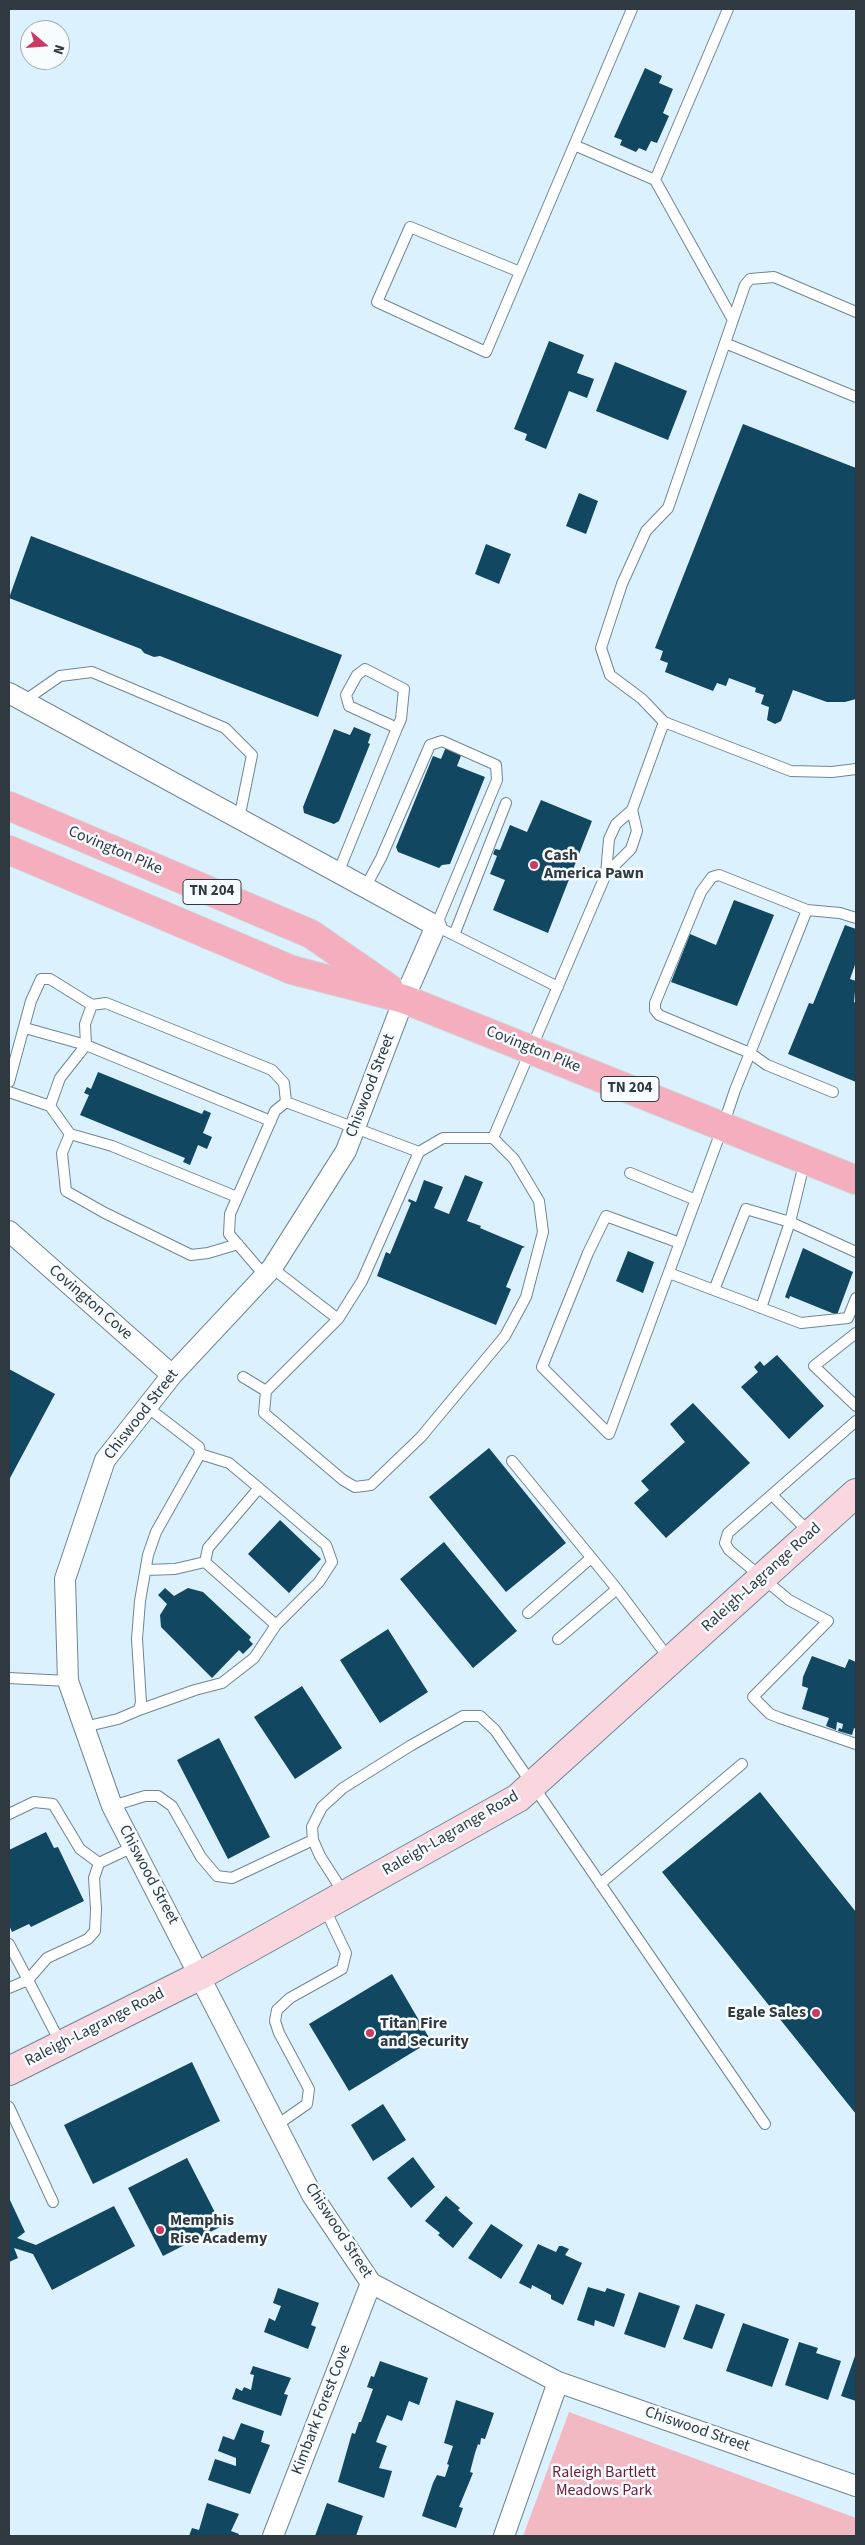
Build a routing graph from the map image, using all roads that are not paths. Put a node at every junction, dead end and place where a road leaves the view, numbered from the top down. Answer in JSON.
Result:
{"nodes":[{"id":1,"x":632,"y":9,"type":"edge"},
{"id":2,"x":728,"y":9,"type":"edge"},
{"id":3,"x":574,"y":145,"type":"junction"},
{"id":4,"x":655,"y":180,"type":"junction"},
{"id":5,"x":520,"y":272,"type":"junction"},
{"id":6,"x":856,"y":312,"type":"edge"},
{"id":7,"x":733,"y":320,"type":"junction"},
{"id":8,"x":725,"y":343,"type":"junction"},
{"id":9,"x":856,"y":398,"type":"edge"},
{"id":10,"x":16,"y":697,"type":"edge"},
{"id":11,"x":664,"y":722,"type":"junction"},
{"id":12,"x":397,"y":728,"type":"junction"},
{"id":13,"x":856,"y":769,"type":"edge"},
{"id":14,"x":506,"y":803,"type":"dead end"},
{"id":15,"x":9,"y":806,"type":"edge"},
{"id":16,"x":632,"y":810,"type":"junction"},
{"id":17,"x":239,"y":819,"type":"junction"},
{"id":18,"x":9,"y":850,"type":"edge"},
{"id":19,"x":338,"y":873,"type":"junction"},
{"id":20,"x":606,"y":874,"type":"junction"},
{"id":21,"x":365,"y":888,"type":"junction"},
{"id":22,"x":807,"y":910,"type":"junction"},
{"id":23,"x":856,"y":918,"type":"edge"},
{"id":24,"x":445,"y":931,"type":"junction"},
{"id":25,"x":558,"y":988,"type":"junction"},
{"id":26,"x":404,"y":999,"type":"junction"},
{"id":27,"x":92,"y":1005,"type":"junction"},
{"id":28,"x":25,"y":1028,"type":"junction"},
{"id":29,"x":86,"y":1044,"type":"junction"},
{"id":30,"x":532,"y":1050,"type":"junction"},
{"id":31,"x":750,"y":1053,"type":"junction"},
{"id":32,"x":9,"y":1082,"type":"edge"},
{"id":33,"x":9,"y":1092,"type":"edge"},
{"id":34,"x":833,"y":1092,"type":"dead end"},
{"id":35,"x":286,"y":1102,"type":"junction"},
{"id":36,"x":50,"y":1106,"type":"junction"},
{"id":37,"x":271,"y":1121,"type":"junction"},
{"id":38,"x":723,"y":1126,"type":"junction"},
{"id":39,"x":354,"y":1129,"type":"junction"},
{"id":40,"x":70,"y":1134,"type":"junction"},
{"id":41,"x":493,"y":1138,"type":"junction"},
{"id":42,"x":419,"y":1152,"type":"junction"},
{"id":43,"x":805,"y":1159,"type":"junction"},
{"id":44,"x":630,"y":1173,"type":"dead end"},
{"id":45,"x":856,"y":1178,"type":"edge"},
{"id":46,"x":237,"y":1197,"type":"junction"},
{"id":47,"x":696,"y":1200,"type":"junction"},
{"id":48,"x":790,"y":1222,"type":"junction"},
{"id":49,"x":9,"y":1231,"type":"edge"},
{"id":50,"x":680,"y":1243,"type":"junction"},
{"id":51,"x":238,"y":1244,"type":"junction"},
{"id":52,"x":856,"y":1252,"type":"edge"},
{"id":53,"x":268,"y":1272,"type":"junction"},
{"id":54,"x":669,"y":1272,"type":"junction"},
{"id":55,"x":714,"y":1290,"type":"junction"},
{"id":56,"x":856,"y":1298,"type":"edge"},
{"id":57,"x":761,"y":1308,"type":"junction"},
{"id":58,"x":338,"y":1319,"type":"junction"},
{"id":59,"x":856,"y":1333,"type":"edge"},
{"id":60,"x":172,"y":1375,"type":"junction"},
{"id":61,"x":243,"y":1376,"type":"dead end"},
{"id":62,"x":266,"y":1391,"type":"junction"},
{"id":63,"x":856,"y":1406,"type":"edge"},
{"id":64,"x":146,"y":1407,"type":"junction"},
{"id":65,"x":856,"y":1421,"type":"edge"},
{"id":66,"x":200,"y":1454,"type":"junction"},
{"id":67,"x":512,"y":1460,"type":"dead end"},
{"id":68,"x":259,"y":1488,"type":"junction"},
{"id":69,"x":856,"y":1493,"type":"edge"},
{"id":70,"x":772,"y":1494,"type":"junction"},
{"id":71,"x":811,"y":1534,"type":"junction"},
{"id":72,"x":591,"y":1558,"type":"junction"},
{"id":73,"x":205,"y":1562,"type":"junction"},
{"id":74,"x":146,"y":1570,"type":"junction"},
{"id":75,"x":762,"y":1578,"type":"junction"},
{"id":76,"x":617,"y":1589,"type":"junction"},
{"id":77,"x":528,"y":1613,"type":"dead end"},
{"id":78,"x":276,"y":1625,"type":"junction"},
{"id":79,"x":558,"y":1639,"type":"dead end"},
{"id":80,"x":671,"y":1661,"type":"junction"},
{"id":81,"x":9,"y":1678,"type":"edge"},
{"id":82,"x":68,"y":1681,"type":"junction"},
{"id":83,"x":139,"y":1710,"type":"junction"},
{"id":84,"x":84,"y":1726,"type":"junction"},
{"id":85,"x":856,"y":1744,"type":"edge"},
{"id":86,"x":742,"y":1764,"type":"dead end"},
{"id":87,"x":532,"y":1786,"type":"junction"},
{"id":88,"x":112,"y":1806,"type":"junction"},
{"id":89,"x":9,"y":1814,"type":"edge"},
{"id":90,"x":313,"y":1840,"type":"junction"},
{"id":91,"x":133,"y":1847,"type":"junction"},
{"id":92,"x":99,"y":1863,"type":"junction"},
{"id":93,"x":600,"y":1884,"type":"junction"},
{"id":94,"x":334,"y":1900,"type":"junction"},
{"id":95,"x":9,"y":1944,"type":"edge"},
{"id":96,"x":201,"y":1975,"type":"junction"},
{"id":97,"x":28,"y":1980,"type":"junction"},
{"id":98,"x":9,"y":1988,"type":"edge"},
{"id":99,"x":61,"y":2045,"type":"junction"},
{"id":100,"x":9,"y":2071,"type":"edge"},
{"id":101,"x":9,"y":2107,"type":"edge"},
{"id":102,"x":765,"y":2124,"type":"dead end"},
{"id":103,"x":277,"y":2125,"type":"junction"},
{"id":104,"x":53,"y":2202,"type":"dead end"},
{"id":105,"x":371,"y":2283,"type":"junction"},
{"id":106,"x":558,"y":2382,"type":"junction"},
{"id":107,"x":856,"y":2486,"type":"edge"},
{"id":108,"x":273,"y":2536,"type":"edge"},
{"id":109,"x":504,"y":2536,"type":"edge"}],
"edges":[{"from":1,"to":3,"type":"lane"},
{"from":2,"to":4,"type":"lane"},
{"from":3,"to":4,"type":"lane"},
{"from":3,"to":5,"type":"lane"},
{"from":4,"to":7,"type":"lane"},
{"from":5,"to":5,"type":"lane"},
{"from":6,"to":7,"type":"lane"},
{"from":7,"to":8,"type":"lane"},
{"from":8,"to":9,"type":"lane"},
{"from":8,"to":11,"type":"lane"},
{"from":10,"to":17,"type":"street"},
{"from":10,"to":17,"type":"lane"},
{"from":11,"to":13,"type":"lane"},
{"from":11,"to":16,"type":"lane"},
{"from":12,"to":12,"type":"lane"},
{"from":12,"to":19,"type":"lane"},
{"from":14,"to":24,"type":"lane"},
{"from":15,"to":26,"type":"main road","name":"Covington Pike","number":"TN 204"},
{"from":16,"to":20,"type":"lane"},
{"from":16,"to":20,"type":"lane"},
{"from":17,"to":19,"type":"street"},
{"from":18,"to":26,"type":"main road","name":"Covington Pike","number":"TN 204"},
{"from":19,"to":21,"type":"street"},
{"from":20,"to":25,"type":"lane"},
{"from":21,"to":24,"type":"street"},
{"from":21,"to":24,"type":"lane"},
{"from":22,"to":23,"type":"lane"},
{"from":22,"to":31,"type":"lane"},
{"from":22,"to":31,"type":"lane"},
{"from":24,"to":25,"type":"lane"},
{"from":24,"to":26,"type":"street","name":"Chiswood Street"},
{"from":25,"to":30,"type":"lane"},
{"from":26,"to":30,"type":"main road","name":"Covington Pike","number":"TN 204"},
{"from":26,"to":39,"type":"street","name":"Chiswood Street"},
{"from":27,"to":28,"type":"lane"},
{"from":27,"to":29,"type":"lane"},
{"from":27,"to":35,"type":"lane"},
{"from":28,"to":29,"type":"lane"},
{"from":28,"to":32,"type":"lane"},
{"from":29,"to":36,"type":"lane"},
{"from":29,"to":37,"type":"lane"},
{"from":30,"to":38,"type":"main road","name":"Covington Pike","number":"TN 204"},
{"from":30,"to":41,"type":"lane"},
{"from":31,"to":34,"type":"lane"},
{"from":31,"to":38,"type":"lane"},
{"from":33,"to":36,"type":"lane"},
{"from":35,"to":37,"type":"lane"},
{"from":35,"to":39,"type":"lane"},
{"from":36,"to":40,"type":"lane"},
{"from":37,"to":46,"type":"lane"},
{"from":38,"to":43,"type":"main road","name":"Covington Pike","number":"TN 204"},
{"from":38,"to":47,"type":"lane"},
{"from":39,"to":42,"type":"lane"},
{"from":39,"to":53,"type":"street","name":"Chiswood Street"},
{"from":40,"to":46,"type":"lane"},
{"from":40,"to":51,"type":"lane"},
{"from":41,"to":42,"type":"lane"},
{"from":41,"to":62,"type":"lane"},
{"from":42,"to":58,"type":"lane"},
{"from":43,"to":45,"type":"main road","name":"Covington Pike","number":"TN 204"},
{"from":43,"to":48,"type":"lane"},
{"from":44,"to":47,"type":"lane"},
{"from":46,"to":51,"type":"lane"},
{"from":47,"to":50,"type":"lane"},
{"from":48,"to":52,"type":"lane"},
{"from":48,"to":55,"type":"lane"},
{"from":48,"to":57,"type":"lane"},
{"from":49,"to":60,"type":"street","name":"Covington Cove"},
{"from":50,"to":54,"type":"lane"},
{"from":50,"to":54,"type":"lane"},
{"from":51,"to":53,"type":"lane"},
{"from":53,"to":58,"type":"lane"},
{"from":53,"to":60,"type":"street","name":"Chiswood Street"},
{"from":54,"to":55,"type":"lane"},
{"from":55,"to":57,"type":"lane"},
{"from":56,"to":57,"type":"lane"},
{"from":58,"to":62,"type":"lane"},
{"from":59,"to":63,"type":"lane"},
{"from":60,"to":64,"type":"street","name":"Chiswood Street"},
{"from":61,"to":62,"type":"lane"},
{"from":64,"to":66,"type":"lane"},
{"from":64,"to":82,"type":"street","name":"Chiswood Street"},
{"from":65,"to":70,"type":"lane"},
{"from":66,"to":68,"type":"lane"},
{"from":66,"to":74,"type":"lane"},
{"from":67,"to":72,"type":"lane"},
{"from":68,"to":73,"type":"lane"},
{"from":68,"to":78,"type":"lane"},
{"from":69,"to":71,"type":"main road","name":"Raleigh-Lagrange Road"},
{"from":70,"to":71,"type":"lane"},
{"from":70,"to":75,"type":"lane"},
{"from":71,"to":75,"type":"main road","name":"Raleigh-Lagrange Road"},
{"from":72,"to":76,"type":"lane"},
{"from":72,"to":77,"type":"lane"},
{"from":73,"to":74,"type":"lane"},
{"from":73,"to":78,"type":"lane"},
{"from":74,"to":83,"type":"lane"},
{"from":75,"to":80,"type":"main road","name":"Raleigh-Lagrange Road"},
{"from":75,"to":85,"type":"lane"},
{"from":76,"to":79,"type":"lane"},
{"from":76,"to":80,"type":"lane"},
{"from":78,"to":83,"type":"lane"},
{"from":80,"to":87,"type":"main road","name":"Raleigh-Lagrange Road"},
{"from":81,"to":82,"type":"lane"},
{"from":82,"to":84,"type":"street","name":"Chiswood Street"},
{"from":83,"to":84,"type":"lane"},
{"from":84,"to":88,"type":"street","name":"Chiswood Street"},
{"from":86,"to":93,"type":"lane"},
{"from":87,"to":90,"type":"lane"},
{"from":87,"to":93,"type":"lane"},
{"from":87,"to":94,"type":"main road","name":"Raleigh-Lagrange Road"},
{"from":88,"to":90,"type":"lane"},
{"from":88,"to":91,"type":"street","name":"Chiswood Street"},
{"from":89,"to":92,"type":"lane"},
{"from":90,"to":94,"type":"lane"},
{"from":91,"to":92,"type":"lane"},
{"from":91,"to":96,"type":"street","name":"Chiswood Street"},
{"from":92,"to":97,"type":"lane"},
{"from":93,"to":102,"type":"lane"},
{"from":94,"to":96,"type":"main road","name":"Raleigh-Lagrange Road"},
{"from":94,"to":103,"type":"lane"},
{"from":95,"to":97,"type":"lane"},
{"from":96,"to":99,"type":"main road","name":"Raleigh-Lagrange Road"},
{"from":96,"to":103,"type":"street","name":"Chiswood Street"},
{"from":97,"to":98,"type":"lane"},
{"from":97,"to":99,"type":"lane"},
{"from":99,"to":100,"type":"main road","name":"Raleigh-Lagrange Road"},
{"from":101,"to":104,"type":"lane"},
{"from":103,"to":105,"type":"street","name":"Chiswood Street"},
{"from":105,"to":106,"type":"street","name":"Chiswood Street"},
{"from":105,"to":108,"type":"street","name":"Kimbark Forest Cove"},
{"from":106,"to":107,"type":"street","name":"Chiswood Street"},
{"from":106,"to":109,"type":"street"}]}
